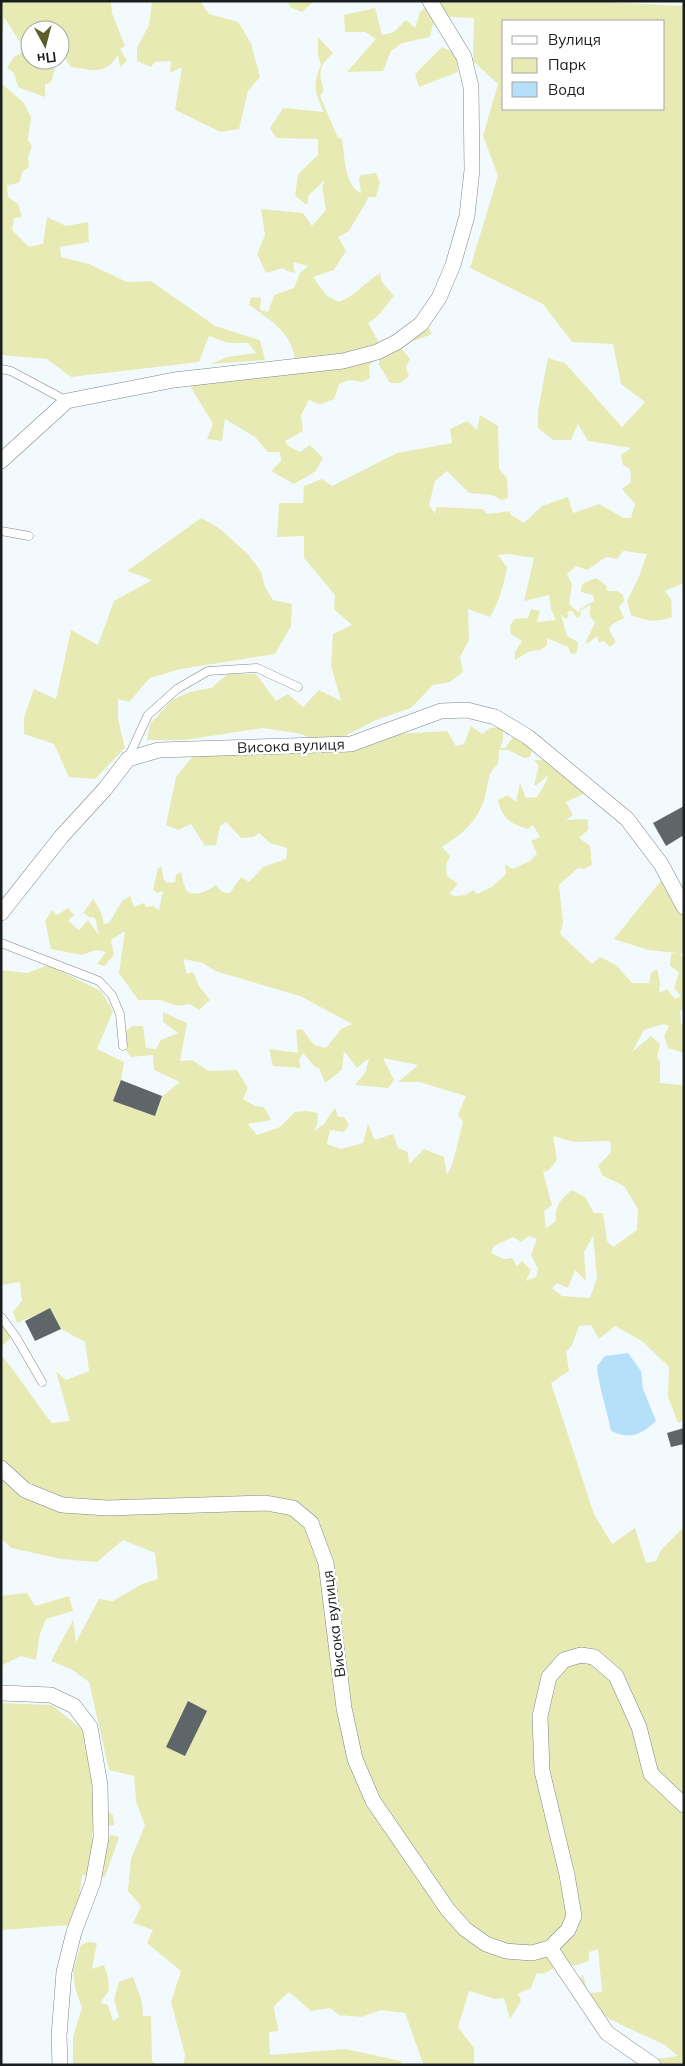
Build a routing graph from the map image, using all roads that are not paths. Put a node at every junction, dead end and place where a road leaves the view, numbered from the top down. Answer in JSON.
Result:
{"nodes":[{"id":1,"x":430,"y":1,"type":"edge"},
{"id":2,"x":1,"y":369,"type":"edge"},
{"id":3,"x":66,"y":401,"type":"junction"},
{"id":4,"x":1,"y":461,"type":"edge"},
{"id":5,"x":1,"y":531,"type":"edge"},
{"id":6,"x":29,"y":536,"type":"dead end"},
{"id":7,"x":298,"y":687,"type":"dead end"},
{"id":8,"x":128,"y":760,"type":"junction"},
{"id":9,"x":684,"y":907,"type":"edge"},
{"id":10,"x":1,"y":912,"type":"edge"},
{"id":11,"x":1,"y":943,"type":"edge"},
{"id":12,"x":123,"y":1046,"type":"dead end"},
{"id":13,"x":1,"y":1317,"type":"edge"},
{"id":14,"x":42,"y":1382,"type":"dead end"},
{"id":15,"x":1,"y":1468,"type":"edge"},
{"id":16,"x":1,"y":1693,"type":"edge"},
{"id":17,"x":684,"y":1804,"type":"edge"},
{"id":18,"x":550,"y":1948,"type":"junction"},
{"id":19,"x":60,"y":2065,"type":"edge"},
{"id":20,"x":652,"y":2065,"type":"edge"}],
"edges":[{"from":1,"to":3,"type":"street"},
{"from":2,"to":3,"type":"lane"},
{"from":3,"to":4,"type":"street"},
{"from":5,"to":6,"type":"lane"},
{"from":7,"to":8,"type":"lane"},
{"from":8,"to":9,"type":"street","name":"Висока вулиця"},
{"from":8,"to":10,"type":"street"},
{"from":11,"to":12,"type":"lane"},
{"from":13,"to":14,"type":"lane"},
{"from":15,"to":18,"type":"street","name":"Висока вулиця"},
{"from":16,"to":19,"type":"street"},
{"from":17,"to":18,"type":"street"},
{"from":18,"to":20,"type":"street"}]}
